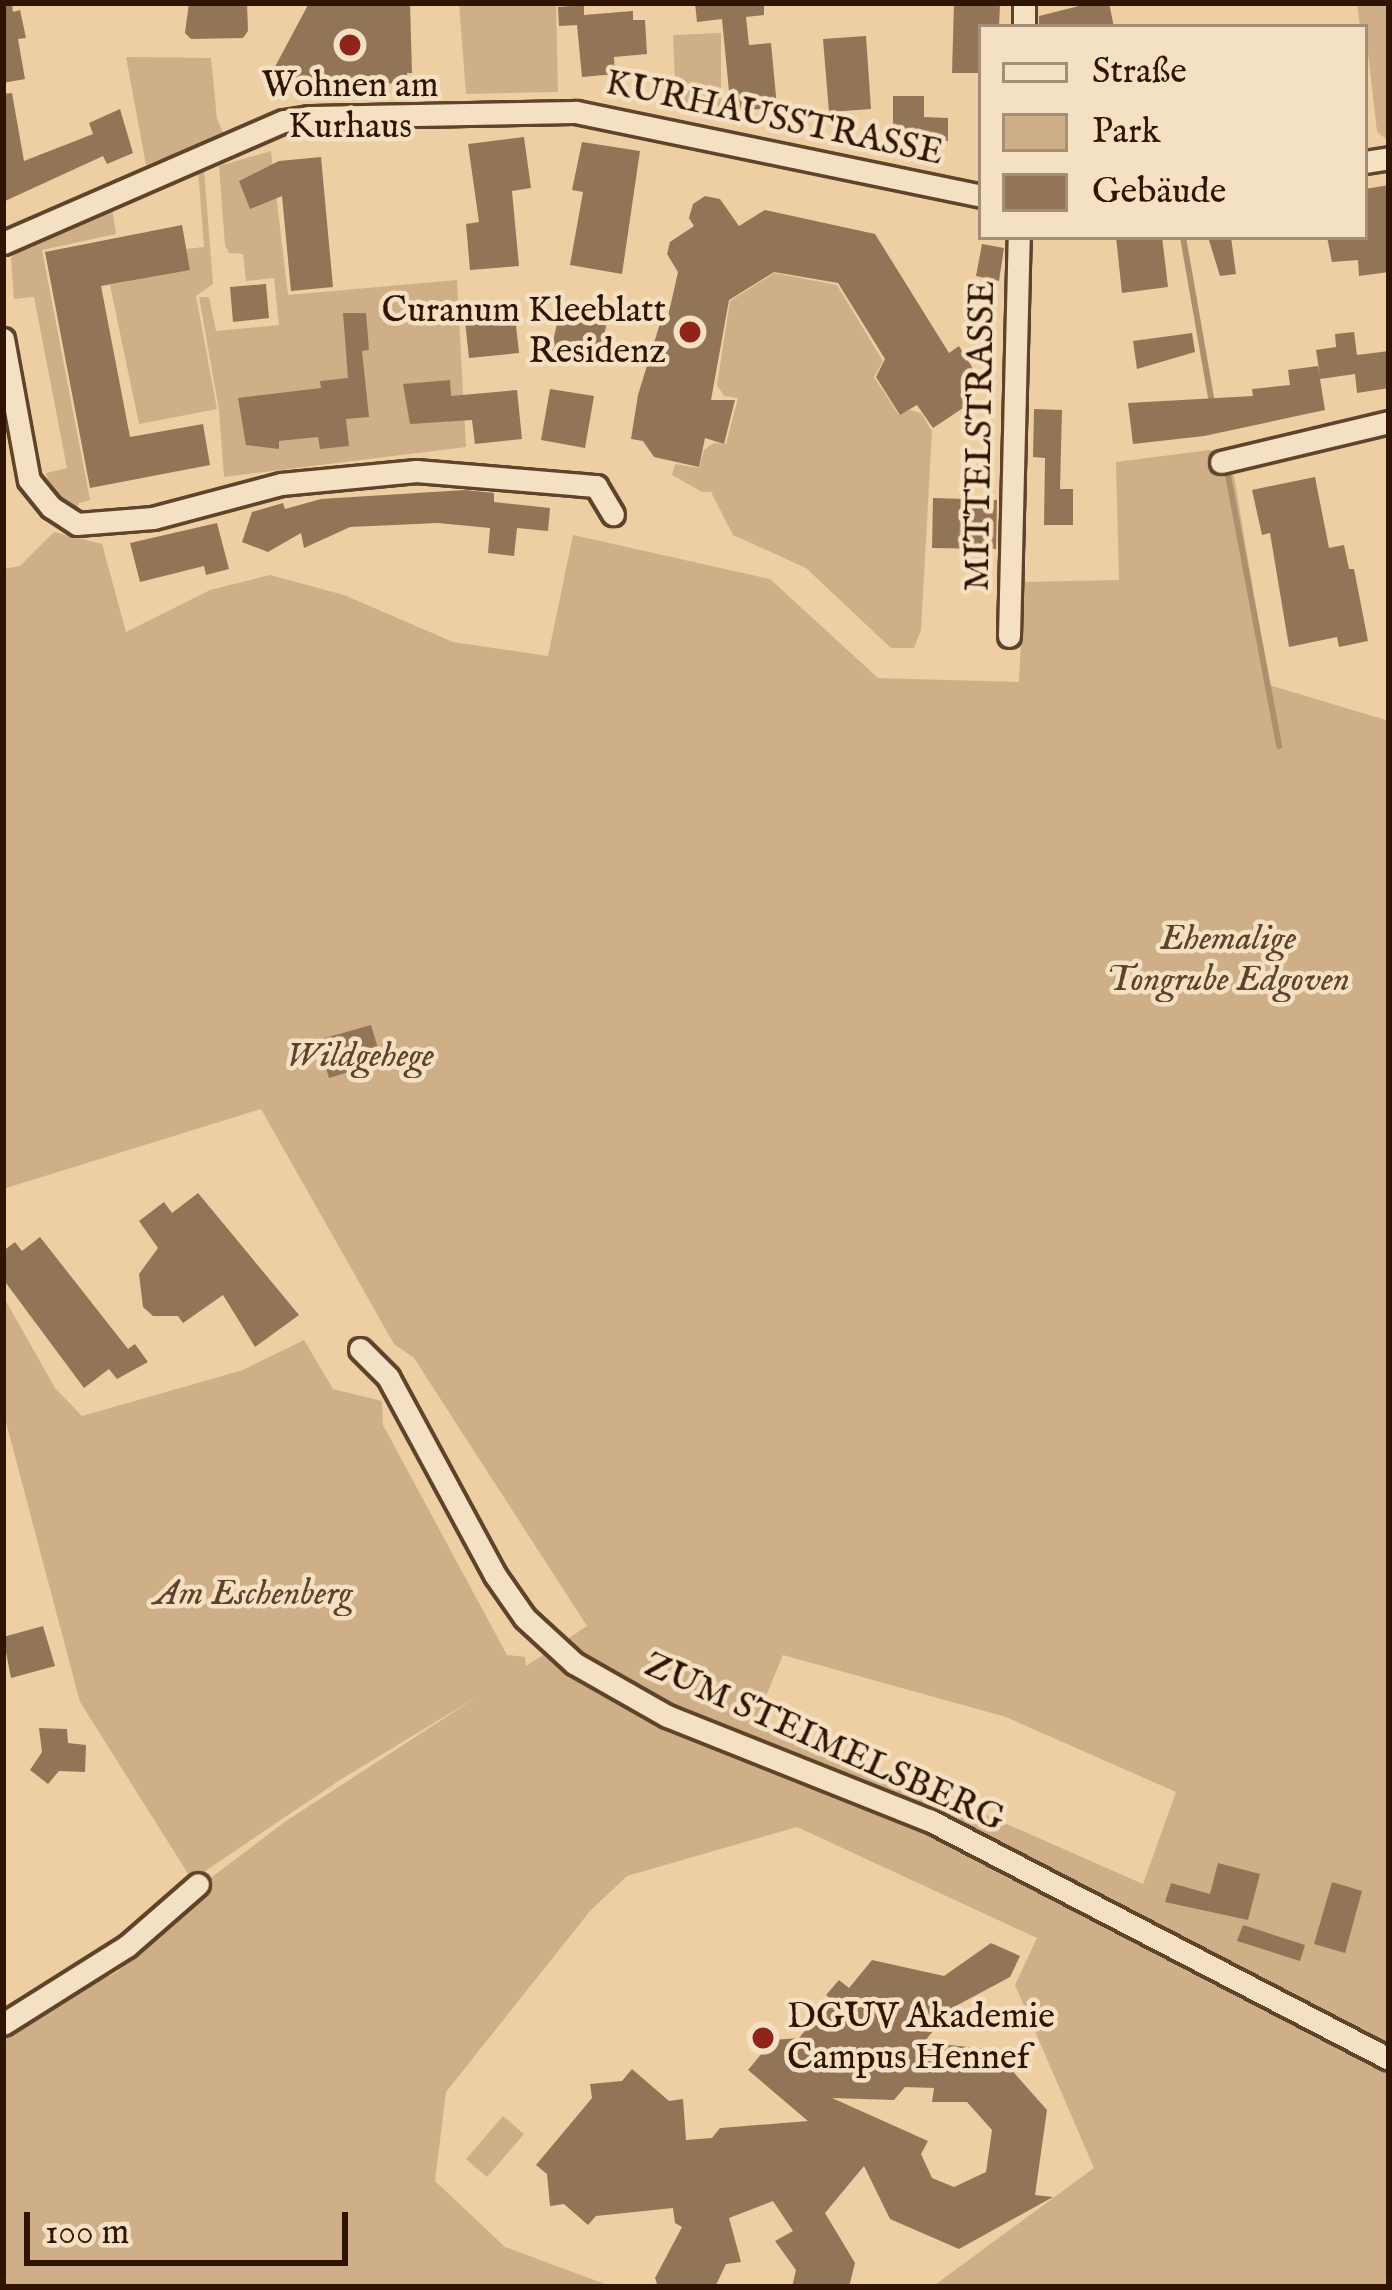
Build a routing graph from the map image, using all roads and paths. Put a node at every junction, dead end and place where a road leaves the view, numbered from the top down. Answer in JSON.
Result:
{"nodes":[{"id":1,"x":978,"y":195,"type":"edge"},
{"id":2,"x":1019,"y":240,"type":"edge"},
{"id":3,"x":3,"y":243,"type":"edge"},
{"id":4,"x":3,"y":339,"type":"edge"},
{"id":5,"x":1389,"y":422,"type":"edge"},
{"id":6,"x":1226,"y":459,"type":"dead end"},
{"id":7,"x":613,"y":514,"type":"dead end"},
{"id":8,"x":1009,"y":636,"type":"dead end"},
{"id":9,"x":360,"y":1349,"type":"dead end"},
{"id":10,"x":199,"y":1884,"type":"dead end"},
{"id":11,"x":3,"y":2024,"type":"edge"},
{"id":12,"x":1389,"y":2059,"type":"edge"}],
"edges":[{"from":1,"to":3,"type":"street","name":"KURHAUSSTRASSE"},
{"from":2,"to":8,"type":"street","name":"MITTELSTRASSE"},
{"from":4,"to":7,"type":"street"},
{"from":5,"to":6,"type":"street"},
{"from":9,"to":12,"type":"street","name":"ZUM STEIMELSBERG"},
{"from":10,"to":11,"type":"street"}]}
